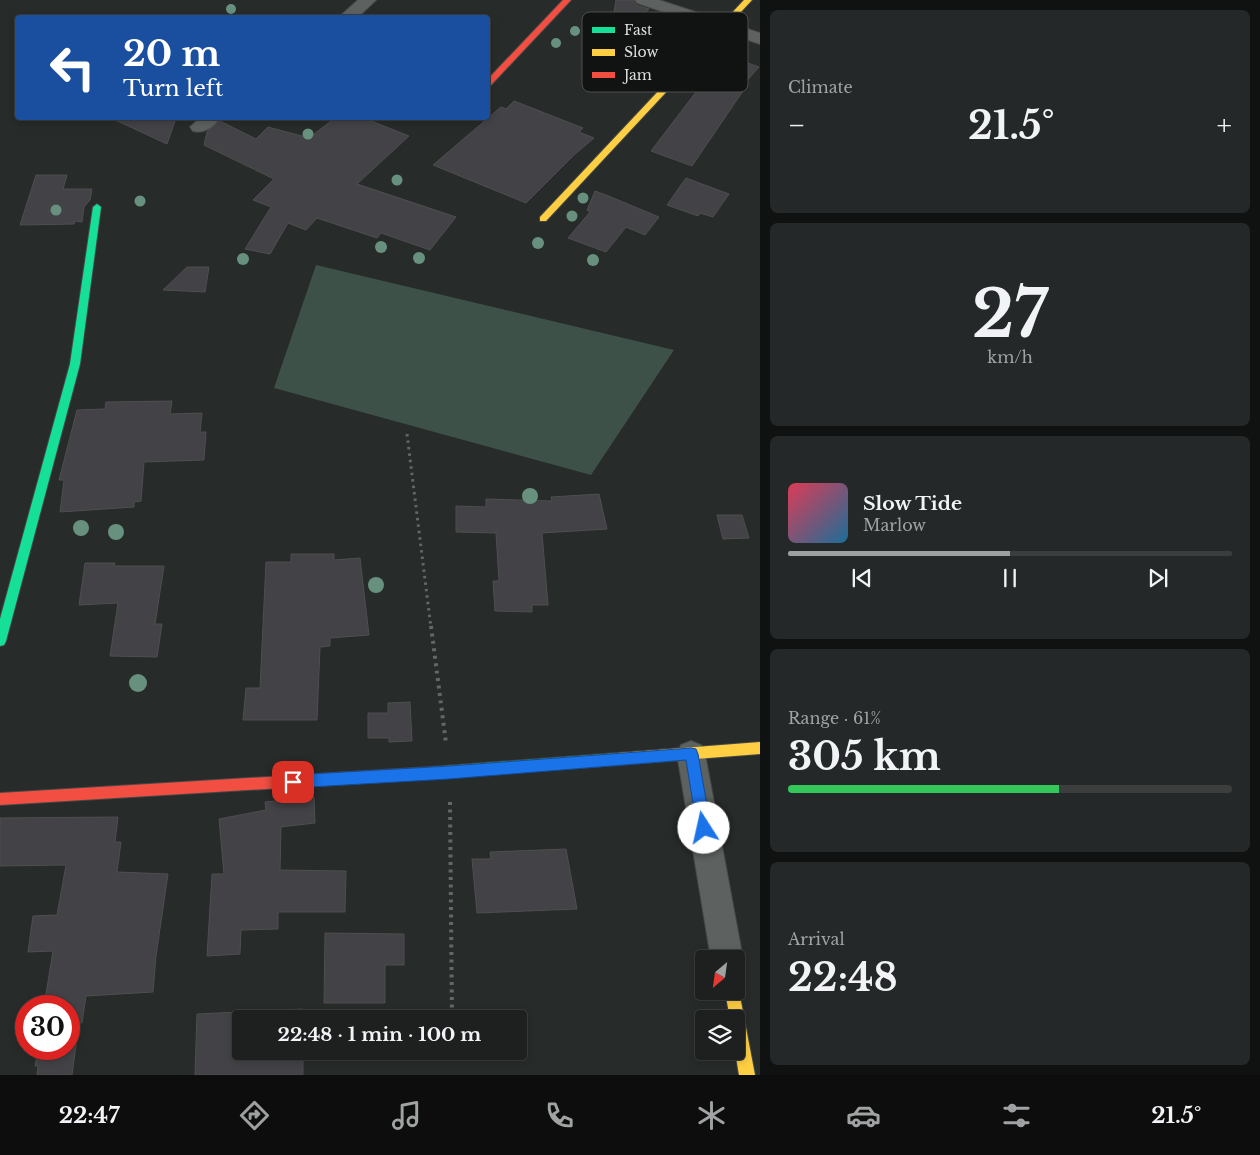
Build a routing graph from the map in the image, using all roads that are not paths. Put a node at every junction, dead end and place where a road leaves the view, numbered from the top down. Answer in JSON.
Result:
{"nodes":[{"id":1,"x":368,"y":0,"type":"edge"},
{"id":2,"x":567,"y":0,"type":"edge"},
{"id":3,"x":643,"y":0,"type":"edge"},
{"id":4,"x":748,"y":0,"type":"edge"},
{"id":5,"x":679,"y":12,"type":"edge"},
{"id":6,"x":737,"y":12,"type":"edge"},
{"id":7,"x":350,"y":15,"type":"edge"},
{"id":8,"x":748,"y":35,"type":"edge"},
{"id":9,"x":760,"y":39,"type":"edge"},
{"id":10,"x":490,"y":81,"type":"edge"},
{"id":11,"x":663,"y":92,"type":"edge"},
{"id":12,"x":97,"y":207,"type":"dead end"},
{"id":13,"x":543,"y":220,"type":"dead end"},
{"id":14,"x":0,"y":641,"type":"edge"},
{"id":15,"x":760,"y":748,"type":"edge"},
{"id":16,"x":691,"y":754,"type":"junction"},
{"id":17,"x":0,"y":799,"type":"edge"},
{"id":18,"x":724,"y":950,"type":"edge"},
{"id":19,"x":734,"y":1000,"type":"edge"},
{"id":20,"x":746,"y":1075,"type":"edge"}],
"edges":[{"from":1,"to":7,"type":"street"},
{"from":2,"to":10,"type":"street"},
{"from":3,"to":5,"type":"street"},
{"from":4,"to":6,"type":"street"},
{"from":8,"to":9,"type":"street"},
{"from":11,"to":13,"type":"street"},
{"from":12,"to":14,"type":"street"},
{"from":15,"to":16,"type":"street"},
{"from":16,"to":17,"type":"street"},
{"from":16,"to":18,"type":"street"},
{"from":19,"to":20,"type":"street"}]}
